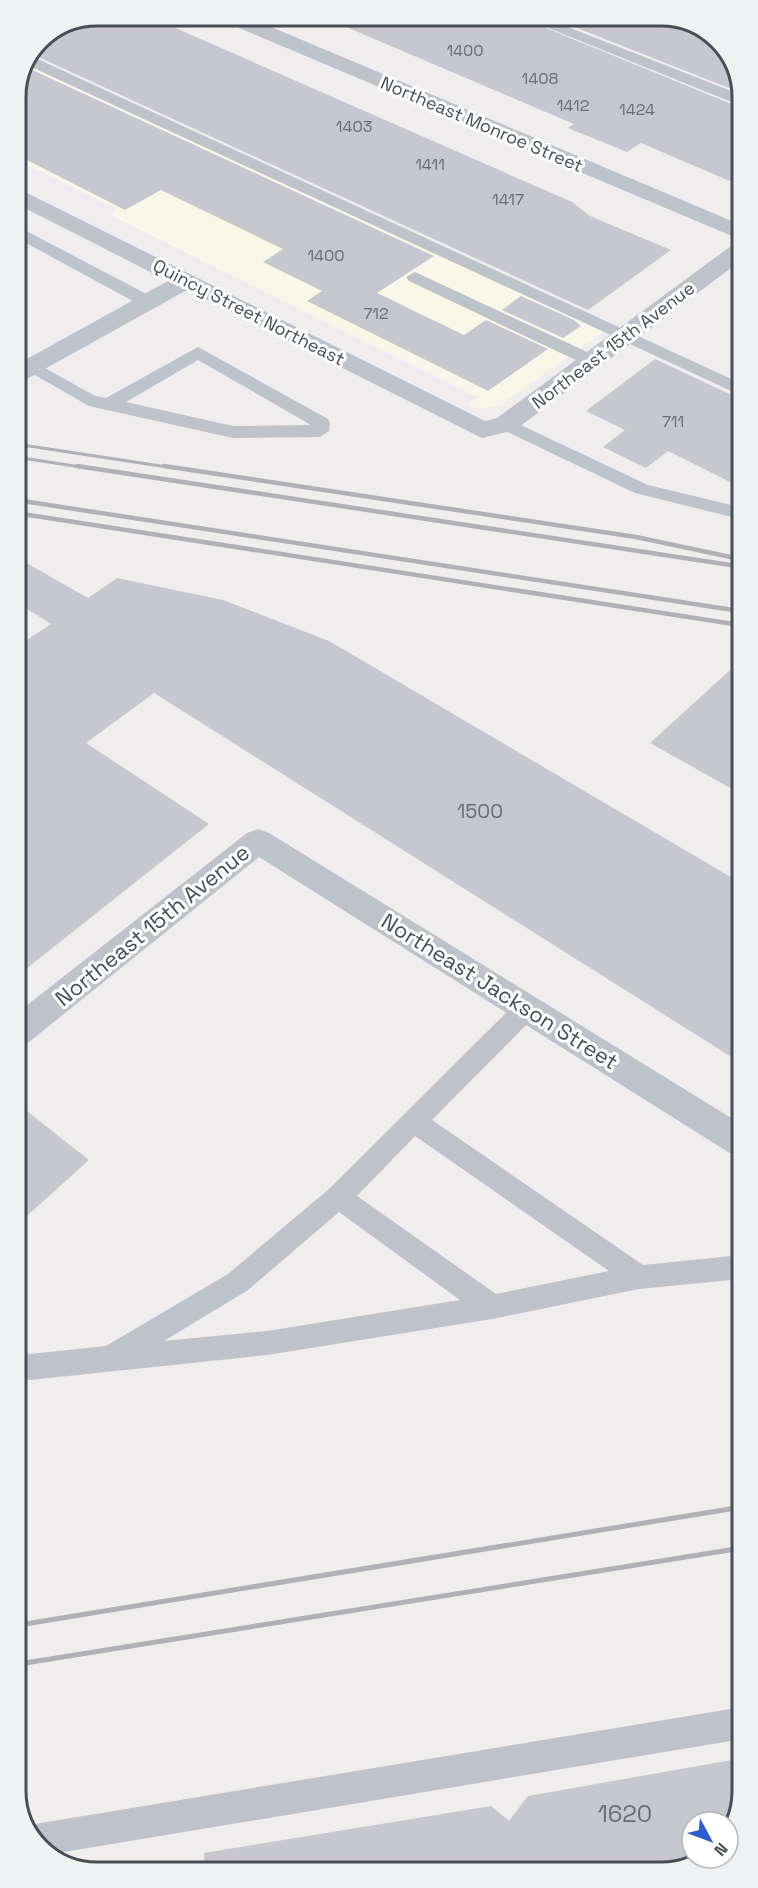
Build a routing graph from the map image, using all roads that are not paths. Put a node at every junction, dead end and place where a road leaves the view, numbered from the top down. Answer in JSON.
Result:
{"nodes":[{"id":1,"x":249,"y":25,"type":"edge"},
{"id":2,"x":550,"y":26,"type":"edge"},
{"id":3,"x":34,"y":63,"type":"edge"},
{"id":4,"x":732,"y":97,"type":"edge"},
{"id":5,"x":26,"y":200,"type":"edge"},
{"id":6,"x":732,"y":229,"type":"edge"},
{"id":7,"x":26,"y":236,"type":"edge"},
{"id":8,"x":732,"y":256,"type":"edge"},
{"id":9,"x":415,"y":277,"type":"dead end"},
{"id":10,"x":186,"y":281,"type":"junction"},
{"id":11,"x":148,"y":302,"type":"junction"},
{"id":12,"x":625,"y":336,"type":"junction"},
{"id":13,"x":592,"y":361,"type":"junction"},
{"id":14,"x":26,"y":369,"type":"edge"},
{"id":15,"x":26,"y":372,"type":"edge"},
{"id":16,"x":732,"y":386,"type":"edge"},
{"id":17,"x":109,"y":404,"type":"junction"},
{"id":18,"x":494,"y":427,"type":"junction"},
{"id":19,"x":732,"y":511,"type":"edge"},
{"id":20,"x":258,"y":841,"type":"joint"},
{"id":21,"x":527,"y":1008,"type":"junction"},
{"id":22,"x":25,"y":1025,"type":"edge"},
{"id":23,"x":414,"y":1121,"type":"junction"},
{"id":24,"x":732,"y":1136,"type":"edge"},
{"id":25,"x":338,"y":1197,"type":"junction"},
{"id":26,"x":732,"y":1268,"type":"edge"},
{"id":27,"x":639,"y":1277,"type":"junction"},
{"id":28,"x":492,"y":1307,"type":"junction"},
{"id":29,"x":111,"y":1358,"type":"junction"},
{"id":30,"x":25,"y":1366,"type":"edge"},
{"id":31,"x":732,"y":1725,"type":"edge"},
{"id":32,"x":43,"y":1839,"type":"edge"}],
"edges":[{"from":1,"to":6,"type":"street","name":"Northeast Monroe Street"},
{"from":2,"to":4,"type":"lane"},
{"from":3,"to":12,"type":"lane"},
{"from":5,"to":10,"type":"street","name":"Quincy Street Northeast"},
{"from":7,"to":11,"type":"lane"},
{"from":8,"to":12,"type":"street","name":"Northeast 15th Avenue"},
{"from":9,"to":13,"type":"lane"},
{"from":10,"to":11,"type":"street"},
{"from":10,"to":18,"type":"street","name":"Quincy Street Northeast"},
{"from":11,"to":14,"type":"street"},
{"from":12,"to":13,"type":"street","name":"Northeast 15th Avenue"},
{"from":12,"to":16,"type":"lane"},
{"from":13,"to":18,"type":"street","name":"Northeast 15th Avenue"},
{"from":15,"to":17,"type":"lane"},
{"from":17,"to":17,"type":"lane"},
{"from":18,"to":19,"type":"lane"},
{"from":20,"to":21,"type":"street","name":"Northeast Jackson Street"},
{"from":20,"to":22,"type":"street","name":"Northeast 15th Avenue"},
{"from":21,"to":23,"type":"lane"},
{"from":21,"to":24,"type":"street","name":"Northeast Jackson Street"},
{"from":23,"to":25,"type":"lane"},
{"from":23,"to":27,"type":"lane"},
{"from":25,"to":28,"type":"lane"},
{"from":25,"to":29,"type":"lane"},
{"from":26,"to":27,"type":"lane"},
{"from":27,"to":28,"type":"lane"},
{"from":28,"to":29,"type":"lane"},
{"from":29,"to":30,"type":"lane"},
{"from":31,"to":32,"type":"lane"}]}
